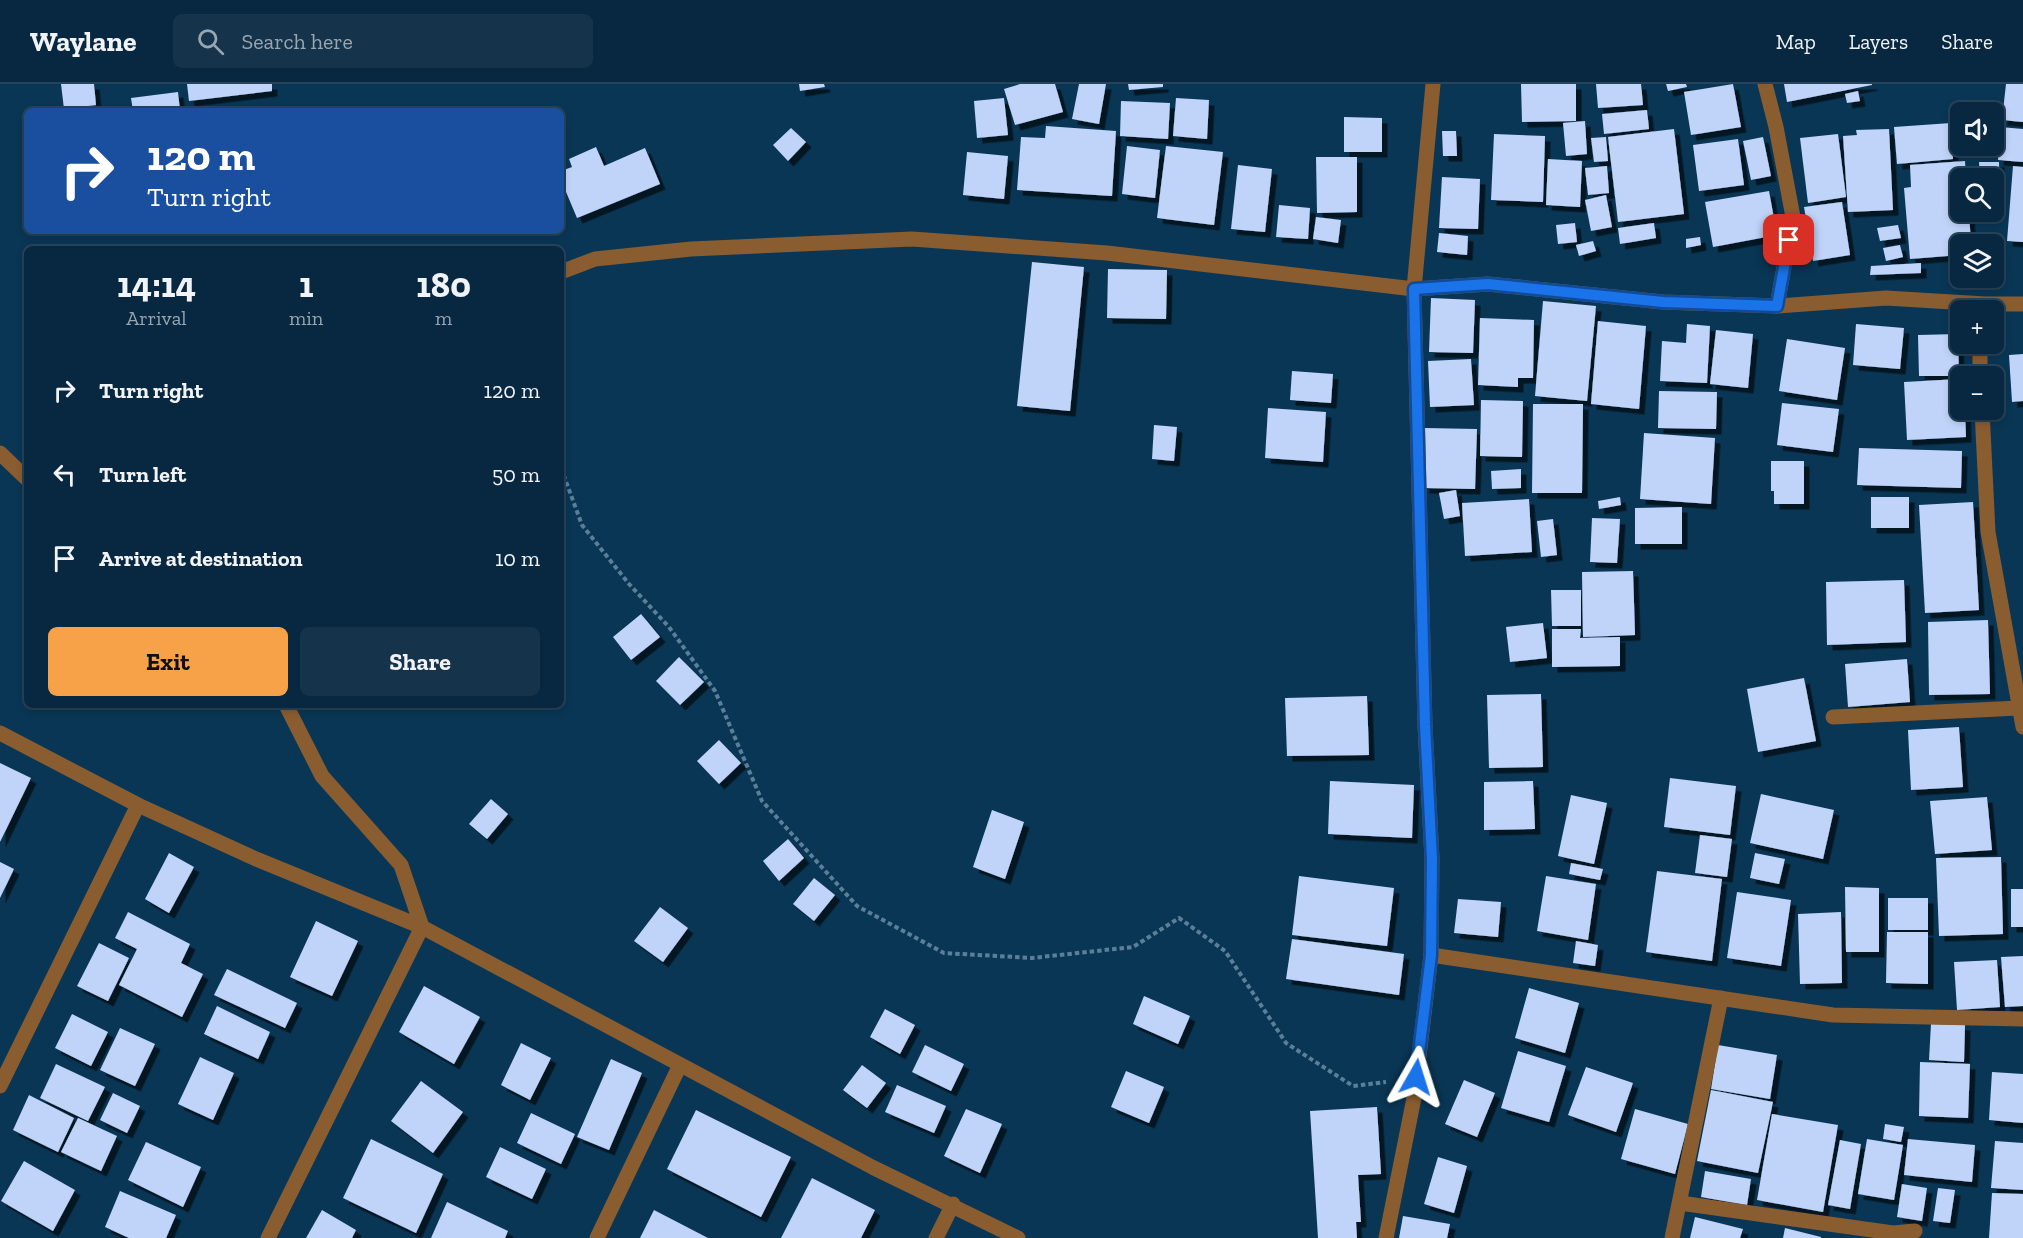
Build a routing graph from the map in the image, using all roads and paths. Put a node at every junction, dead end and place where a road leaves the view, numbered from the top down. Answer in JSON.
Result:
{"nodes":[{"id":1,"x":1433,"y":84,"type":"edge"},
{"id":2,"x":1765,"y":84,"type":"edge"},
{"id":3,"x":564,"y":271,"type":"edge"},
{"id":4,"x":1414,"y":289,"type":"junction"},
{"id":5,"x":1950,"y":304,"type":"edge"},
{"id":6,"x":2023,"y":304,"type":"edge"},
{"id":7,"x":1777,"y":306,"type":"junction"},
{"id":8,"x":2004,"y":306,"type":"edge"},
{"id":9,"x":1982,"y":420,"type":"edge"},
{"id":10,"x":0,"y":453,"type":"edge"},
{"id":11,"x":24,"y":475,"type":"edge"},
{"id":12,"x":564,"y":476,"type":"edge"},
{"id":13,"x":288,"y":708,"type":"edge"},
{"id":14,"x":2019,"y":708,"type":"junction"},
{"id":15,"x":1833,"y":717,"type":"dead end"},
{"id":16,"x":2023,"y":727,"type":"edge"},
{"id":17,"x":0,"y":733,"type":"edge"},
{"id":18,"x":138,"y":805,"type":"junction"},
{"id":19,"x":422,"y":927,"type":"junction"},
{"id":20,"x":1431,"y":955,"type":"junction"},
{"id":21,"x":1721,"y":998,"type":"junction"},
{"id":22,"x":2023,"y":1018,"type":"edge"},
{"id":23,"x":680,"y":1065,"type":"junction"},
{"id":24,"x":1416,"y":1077,"type":"junction"},
{"id":25,"x":0,"y":1086,"type":"edge"},
{"id":26,"x":1680,"y":1203,"type":"junction"},
{"id":27,"x":953,"y":1204,"type":"junction"},
{"id":28,"x":1915,"y":1231,"type":"dead end"},
{"id":29,"x":268,"y":1238,"type":"edge"},
{"id":30,"x":597,"y":1238,"type":"edge"},
{"id":31,"x":936,"y":1238,"type":"edge"},
{"id":32,"x":1018,"y":1238,"type":"edge"},
{"id":33,"x":1386,"y":1238,"type":"edge"},
{"id":34,"x":1672,"y":1238,"type":"edge"}],
"edges":[{"from":1,"to":4,"type":"street"},
{"from":2,"to":7,"type":"street"},
{"from":3,"to":4,"type":"street"},
{"from":4,"to":7,"type":"street"},
{"from":4,"to":20,"type":"street"},
{"from":5,"to":7,"type":"street"},
{"from":6,"to":8,"type":"street"},
{"from":9,"to":14,"type":"street"},
{"from":10,"to":11,"type":"street"},
{"from":12,"to":24,"type":"path"},
{"from":13,"to":19,"type":"street"},
{"from":14,"to":15,"type":"street"},
{"from":14,"to":16,"type":"street"},
{"from":17,"to":18,"type":"street"},
{"from":18,"to":19,"type":"street"},
{"from":18,"to":25,"type":"street"},
{"from":19,"to":23,"type":"street"},
{"from":19,"to":29,"type":"street"},
{"from":20,"to":21,"type":"street"},
{"from":20,"to":24,"type":"street"},
{"from":21,"to":22,"type":"street"},
{"from":21,"to":26,"type":"street"},
{"from":23,"to":27,"type":"street"},
{"from":23,"to":30,"type":"street"},
{"from":24,"to":33,"type":"street"},
{"from":26,"to":28,"type":"street"},
{"from":26,"to":34,"type":"street"},
{"from":27,"to":31,"type":"street"},
{"from":27,"to":32,"type":"street"}]}
